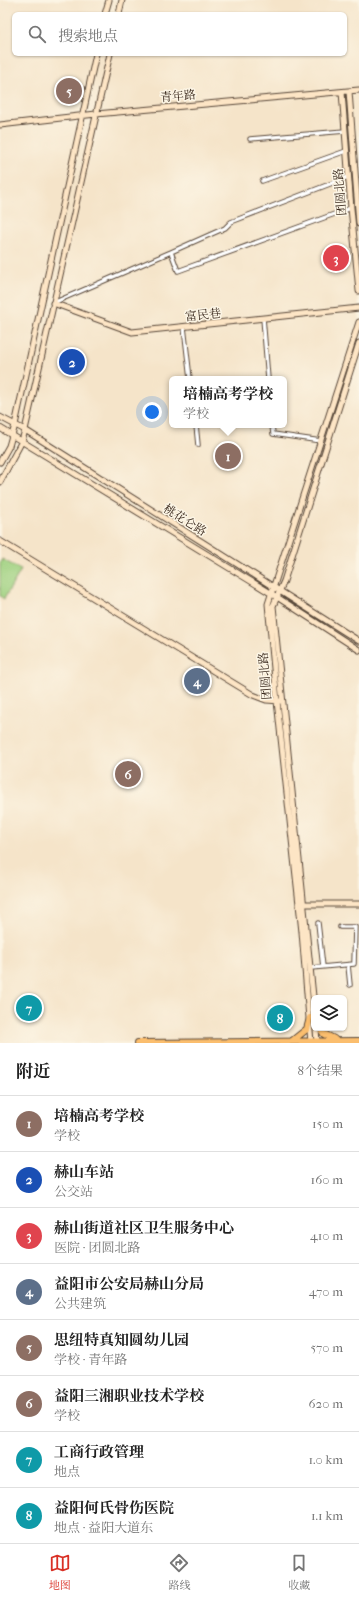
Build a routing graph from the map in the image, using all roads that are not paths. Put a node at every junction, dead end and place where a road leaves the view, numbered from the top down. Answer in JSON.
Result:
{"nodes":[{"id":1,"x":108,"y":0,"type":"edge"},
{"id":2,"x":122,"y":0,"type":"edge"},
{"id":3,"x":105,"y":12,"type":"edge"},
{"id":4,"x":119,"y":12,"type":"edge"},
{"id":5,"x":96,"y":56,"type":"edge"},
{"id":6,"x":110,"y":56,"type":"edge"},
{"id":7,"x":359,"y":90,"type":"edge"},
{"id":8,"x":349,"y":91,"type":"junction"},
{"id":9,"x":342,"y":92,"type":"junction"},
{"id":10,"x":96,"y":114,"type":"junction"},
{"id":11,"x":82,"y":116,"type":"junction"},
{"id":12,"x":0,"y":125,"type":"edge"},
{"id":13,"x":345,"y":131,"type":"junction"},
{"id":14,"x":250,"y":139,"type":"dead end"},
{"id":15,"x":346,"y":150,"type":"junction"},
{"id":16,"x":348,"y":177,"type":"junction"},
{"id":17,"x":262,"y":181,"type":"dead end"},
{"id":18,"x":350,"y":208,"type":"junction"},
{"id":19,"x":359,"y":224,"type":"edge"},
{"id":20,"x":171,"y":252,"type":"junction"},
{"id":21,"x":359,"y":290,"type":"edge"},
{"id":22,"x":53,"y":303,"type":"junction"},
{"id":23,"x":359,"y":308,"type":"edge"},
{"id":24,"x":263,"y":318,"type":"junction"},
{"id":25,"x":359,"y":322,"type":"edge"},
{"id":26,"x":184,"y":327,"type":"junction"},
{"id":27,"x":359,"y":343,"type":"edge"},
{"id":28,"x":190,"y":376,"type":"edge"},
{"id":29,"x":268,"y":376,"type":"edge"},
{"id":30,"x":0,"y":417,"type":"edge"},
{"id":31,"x":15,"y":425,"type":"junction"},
{"id":32,"x":0,"y":428,"type":"edge"},
{"id":33,"x":196,"y":428,"type":"edge"},
{"id":34,"x":272,"y":428,"type":"edge"},
{"id":35,"x":25,"y":430,"type":"junction"},
{"id":36,"x":13,"y":435,"type":"junction"},
{"id":37,"x":321,"y":440,"type":"junction"},
{"id":38,"x":22,"y":441,"type":"junction"},
{"id":39,"x":198,"y":445,"type":"dead end"},
{"id":40,"x":0,"y":462,"type":"edge"},
{"id":41,"x":0,"y":482,"type":"edge"},
{"id":42,"x":0,"y":541,"type":"edge"},
{"id":43,"x":274,"y":588,"type":"junction"},
{"id":44,"x":280,"y":591,"type":"junction"},
{"id":45,"x":271,"y":594,"type":"junction"},
{"id":46,"x":277,"y":597,"type":"junction"},
{"id":47,"x":359,"y":641,"type":"edge"},
{"id":48,"x":357,"y":649,"type":"edge"},
{"id":49,"x":280,"y":701,"type":"junction"},
{"id":50,"x":304,"y":904,"type":"junction"},
{"id":51,"x":359,"y":904,"type":"edge"},
{"id":52,"x":318,"y":923,"type":"dead end"},
{"id":53,"x":340,"y":928,"type":"dead end"},
{"id":54,"x":348,"y":965,"type":"junction"},
{"id":55,"x":323,"y":967,"type":"junction"},
{"id":56,"x":311,"y":968,"type":"junction"},
{"id":57,"x":350,"y":986,"type":"dead end"},
{"id":58,"x":313,"y":995,"type":"edge"},
{"id":59,"x":310,"y":1018,"type":"junction"},
{"id":60,"x":316,"y":1031,"type":"edge"},
{"id":61,"x":323,"y":1031,"type":"edge"},
{"id":62,"x":292,"y":1041,"type":"junction"},
{"id":63,"x":339,"y":1041,"type":"junction"},
{"id":64,"x":359,"y":1041,"type":"edge"},
{"id":65,"x":314,"y":1042,"type":"edge"},
{"id":66,"x":138,"y":1043,"type":"edge"}],
"edges":[{"from":1,"to":3,"type":"main road"},
{"from":2,"to":4,"type":"main road"},
{"from":5,"to":11,"type":"main road"},
{"from":6,"to":10,"type":"main road"},
{"from":7,"to":8,"type":"main road","name":"青年路"},
{"from":8,"to":9,"type":"main road","name":"青年路"},
{"from":8,"to":19,"type":"main road","name":"团圆北路"},
{"from":9,"to":10,"type":"main road","name":"青年路"},
{"from":9,"to":13,"type":"main road","name":"团圆北路"},
{"from":10,"to":11,"type":"main road","name":"青年路"},
{"from":10,"to":22,"type":"main road"},
{"from":11,"to":12,"type":"main road","name":"青年路"},
{"from":11,"to":31,"type":"main road"},
{"from":13,"to":14,"type":"street"},
{"from":13,"to":15,"type":"main road","name":"团圆北路"},
{"from":15,"to":16,"type":"main road","name":"团圆北路"},
{"from":15,"to":17,"type":"street"},
{"from":16,"to":18,"type":"main road","name":"团圆北路"},
{"from":16,"to":20,"type":"street"},
{"from":18,"to":20,"type":"street"},
{"from":18,"to":21,"type":"main road","name":"团圆北路"},
{"from":20,"to":22,"type":"street"},
{"from":22,"to":26,"type":"main road","name":"富民巷"},
{"from":22,"to":35,"type":"main road"},
{"from":23,"to":24,"type":"main road","name":"富民巷"},
{"from":24,"to":26,"type":"main road","name":"富民巷"},
{"from":24,"to":29,"type":"street"},
{"from":25,"to":37,"type":"main road","name":"团圆北路"},
{"from":26,"to":28,"type":"street"},
{"from":27,"to":44,"type":"main road","name":"团圆北路"},
{"from":30,"to":31,"type":"main road","name":"桃花仑路"},
{"from":31,"to":35,"type":"main road","name":"桃花仑路"},
{"from":31,"to":36,"type":"main road"},
{"from":32,"to":36,"type":"main road","name":"桃花仑路"},
{"from":33,"to":39,"type":"street"},
{"from":34,"to":37,"type":"street"},
{"from":35,"to":38,"type":"main road"},
{"from":35,"to":43,"type":"main road","name":"桃花仑路"},
{"from":36,"to":38,"type":"main road","name":"桃花仑路"},
{"from":36,"to":40,"type":"main road"},
{"from":37,"to":43,"type":"main road","name":"团圆北路"},
{"from":38,"to":41,"type":"main road"},
{"from":38,"to":45,"type":"main road","name":"桃花仑路"},
{"from":42,"to":49,"type":"main road"},
{"from":43,"to":44,"type":"main road","name":"桃花仑路"},
{"from":43,"to":45,"type":"main road","name":"团圆北路"},
{"from":44,"to":46,"type":"main road","name":"团圆北路"},
{"from":44,"to":47,"type":"main road","name":"桃花仑路"},
{"from":45,"to":46,"type":"main road","name":"桃花仑路"},
{"from":45,"to":49,"type":"main road","name":"团圆北路"},
{"from":46,"to":48,"type":"main road","name":"桃花仑路"},
{"from":46,"to":49,"type":"main road","name":"团圆北路"},
{"from":47,"to":48,"type":"street"},
{"from":49,"to":50,"type":"main road","name":"团圆北路"},
{"from":49,"to":59,"type":"main road","name":"团圆北路"},
{"from":50,"to":51,"type":"main road"},
{"from":50,"to":56,"type":"main road","name":"团圆北路"},
{"from":52,"to":55,"type":"street"},
{"from":53,"to":54,"type":"street"},
{"from":54,"to":55,"type":"street"},
{"from":54,"to":57,"type":"street"},
{"from":55,"to":56,"type":"street"},
{"from":56,"to":58,"type":"main road","name":"团圆北路"},
{"from":59,"to":62,"type":"main road"},
{"from":59,"to":65,"type":"main road","name":"团圆北路"},
{"from":60,"to":65,"type":"main road"},
{"from":61,"to":63,"type":"main road"},
{"from":62,"to":65,"type":"main road"},
{"from":62,"to":66,"type":"main road"},
{"from":63,"to":64,"type":"main road"},
{"from":63,"to":65,"type":"main road"}]}
